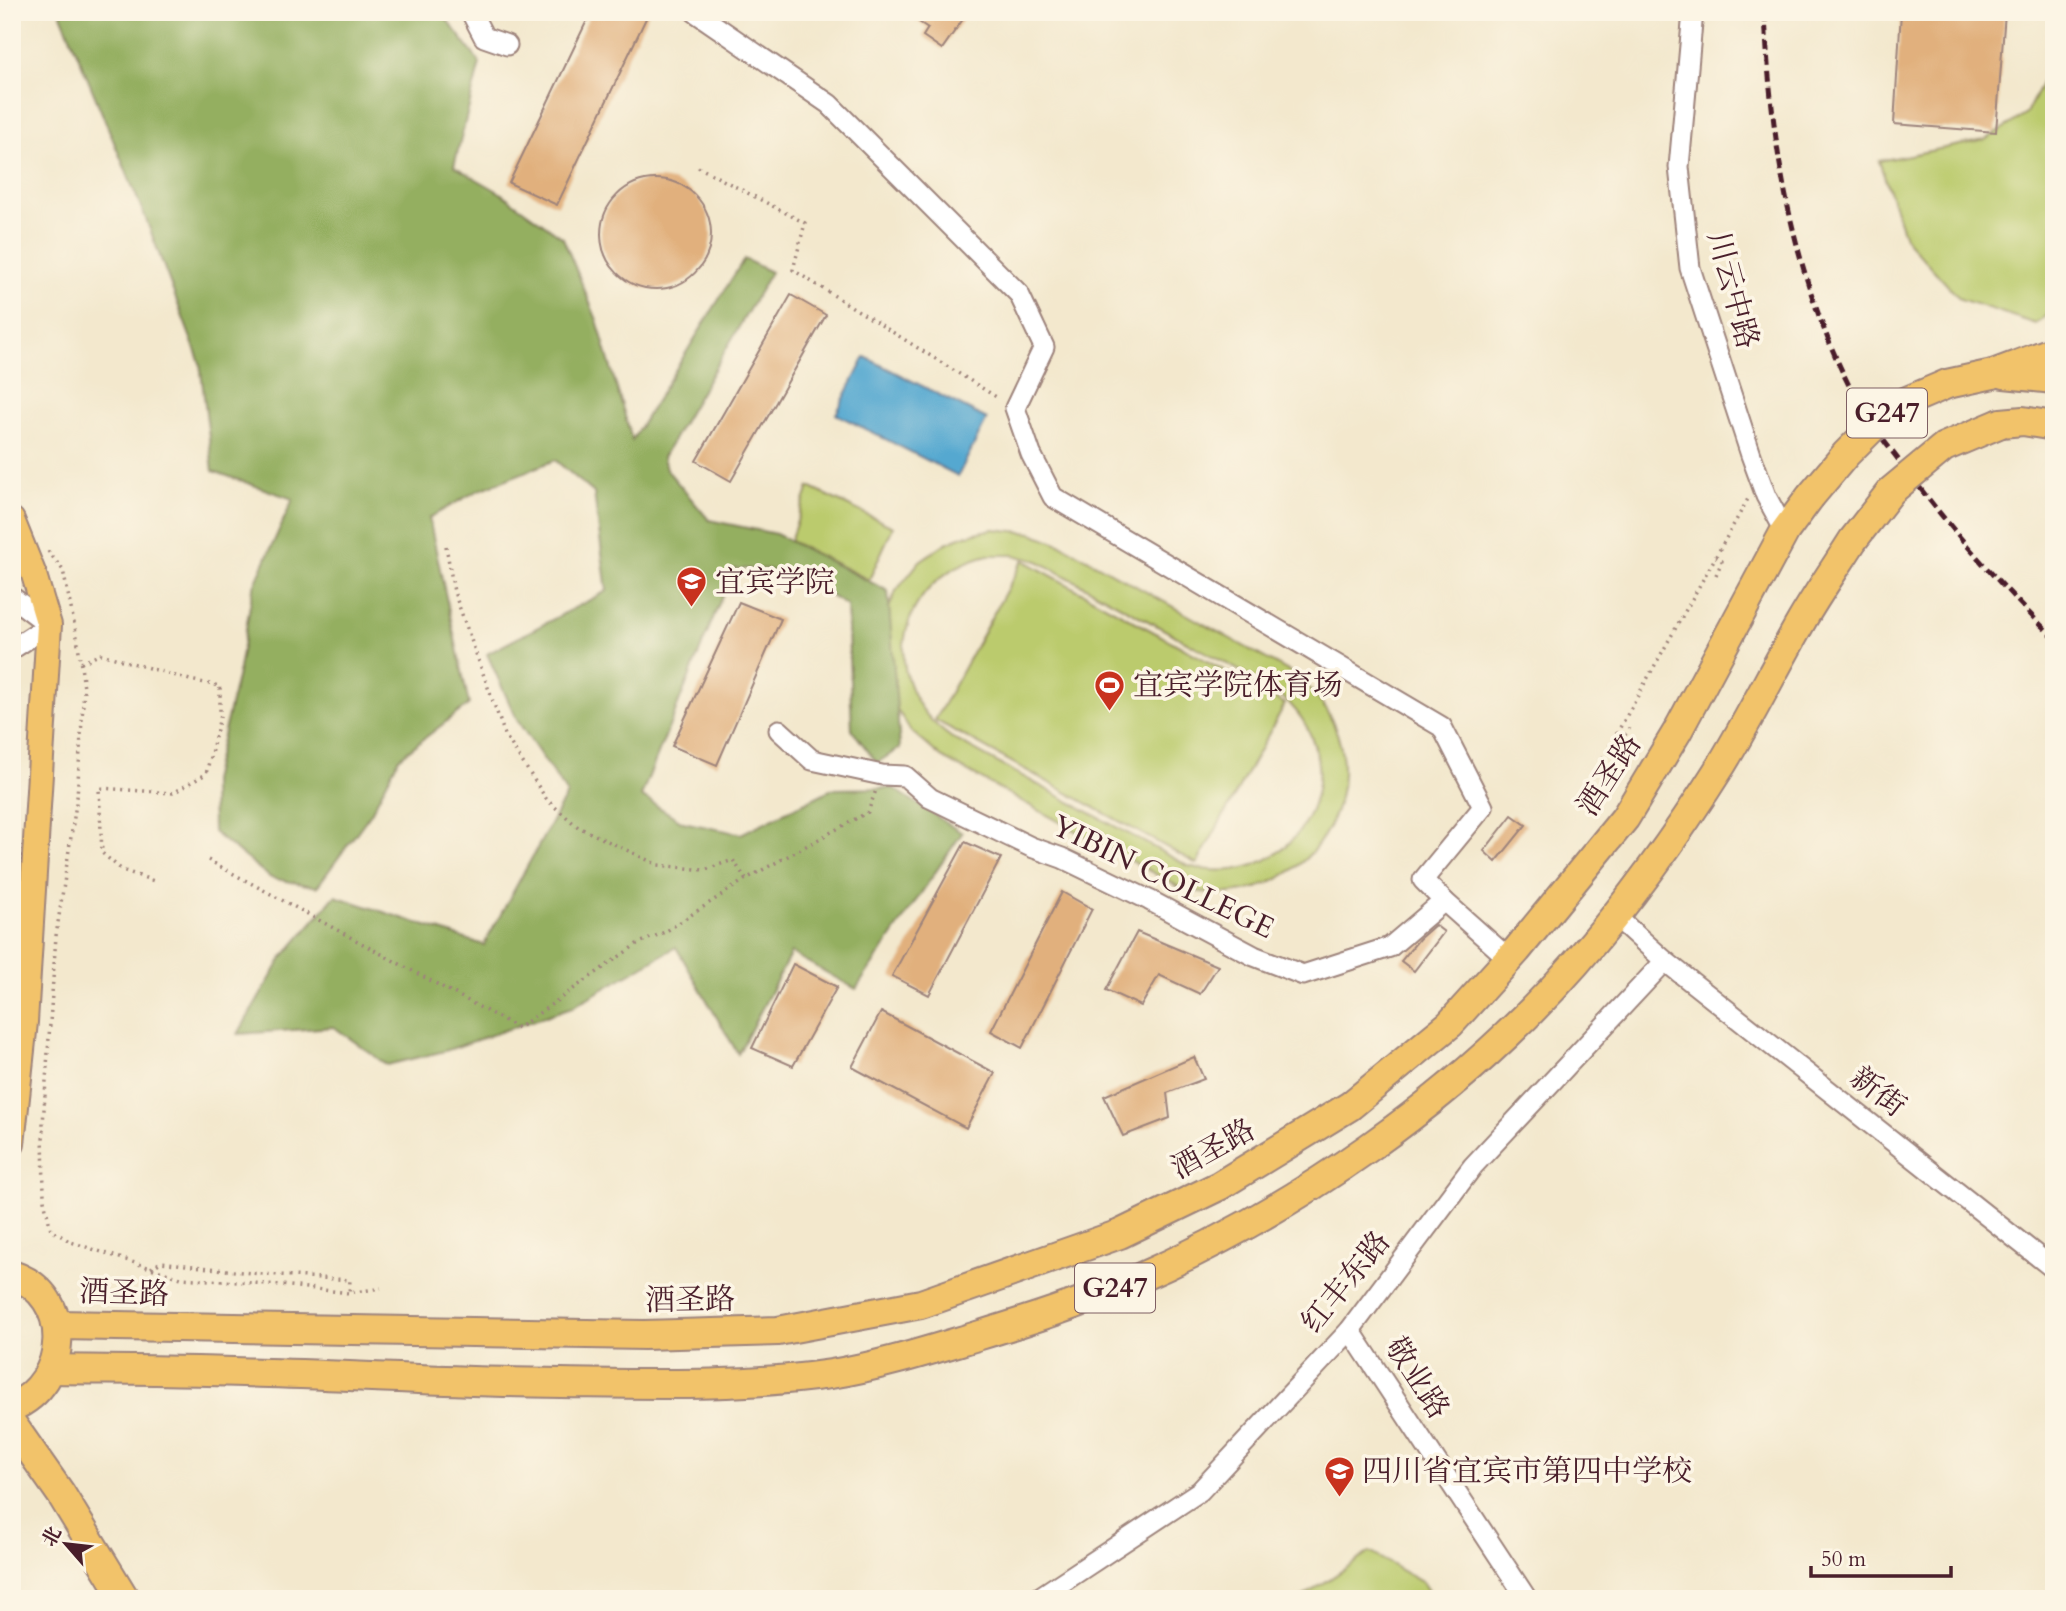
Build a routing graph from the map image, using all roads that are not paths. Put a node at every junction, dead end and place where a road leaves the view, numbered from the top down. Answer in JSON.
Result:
{"nodes":[{"id":1,"x":471,"y":12,"type":"edge"},
{"id":2,"x":695,"y":12,"type":"edge"},
{"id":3,"x":1693,"y":12,"type":"edge"},
{"id":4,"x":507,"y":45,"type":"dead end"},
{"id":5,"x":2054,"y":351,"type":"edge"},
{"id":6,"x":1993,"y":374,"type":"junction"},
{"id":7,"x":2054,"y":379,"type":"edge"},
{"id":8,"x":2054,"y":414,"type":"edge"},
{"id":9,"x":2012,"y":422,"type":"junction"},
{"id":10,"x":2054,"y":426,"type":"edge"},
{"id":11,"x":12,"y":520,"type":"edge"},
{"id":12,"x":1785,"y":531,"type":"junction"},
{"id":13,"x":12,"y":597,"type":"edge"},
{"id":14,"x":48,"y":625,"type":"junction"},
{"id":15,"x":12,"y":649,"type":"edge"},
{"id":16,"x":779,"y":730,"type":"dead end"},
{"id":17,"x":12,"y":900,"type":"edge"},
{"id":18,"x":1444,"y":901,"type":"junction"},
{"id":19,"x":1615,"y":915,"type":"junction"},
{"id":20,"x":31,"y":921,"type":"junction"},
{"id":21,"x":1508,"y":958,"type":"junction"},
{"id":22,"x":1665,"y":961,"type":"junction"},
{"id":23,"x":12,"y":1144,"type":"edge"},
{"id":24,"x":2054,"y":1269,"type":"edge"},
{"id":25,"x":12,"y":1275,"type":"edge"},
{"id":26,"x":57,"y":1325,"type":"junction"},
{"id":27,"x":1350,"y":1330,"type":"junction"},
{"id":28,"x":53,"y":1369,"type":"junction"},
{"id":29,"x":12,"y":1407,"type":"edge"},
{"id":30,"x":12,"y":1424,"type":"edge"},
{"id":31,"x":125,"y":1599,"type":"edge"},
{"id":32,"x":1037,"y":1599,"type":"edge"},
{"id":33,"x":1527,"y":1599,"type":"edge"}],
"edges":[{"from":1,"to":4,"type":"street"},
{"from":2,"to":18,"type":"street"},
{"from":3,"to":12,"type":"street","name":"川云中路"},
{"from":5,"to":6,"type":"highway"},
{"from":6,"to":7,"type":"highway","name":"酒圣路","number":"G247"},
{"from":6,"to":12,"type":"highway","name":"酒圣路","number":"G247","bridge":true},
{"from":8,"to":9,"type":"highway"},
{"from":9,"to":10,"type":"highway"},
{"from":9,"to":19,"type":"highway","number":"G247","bridge":true},
{"from":11,"to":14,"type":"main road"},
{"from":12,"to":21,"type":"highway","name":"酒圣路","number":"G247"},
{"from":13,"to":14,"type":"street"},
{"from":14,"to":15,"type":"street"},
{"from":14,"to":20,"type":"main road"},
{"from":16,"to":18,"type":"street","name":"YIBIN COLLEGE"},
{"from":17,"to":20,"type":"street"},
{"from":18,"to":21,"type":"street"},
{"from":19,"to":22,"type":"street","name":"新街"},
{"from":19,"to":28,"type":"highway","number":"G247"},
{"from":20,"to":23,"type":"main road"},
{"from":21,"to":26,"type":"highway","name":"酒圣路","number":"G247"},
{"from":22,"to":24,"type":"street","name":"新街"},
{"from":22,"to":27,"type":"street","name":"红丰东路"},
{"from":25,"to":26,"type":"highway"},
{"from":26,"to":28,"type":"highway"},
{"from":27,"to":32,"type":"street","name":"红丰东路"},
{"from":27,"to":33,"type":"street","name":"敬业路"},
{"from":28,"to":29,"type":"highway"},
{"from":30,"to":31,"type":"highway"}]}
